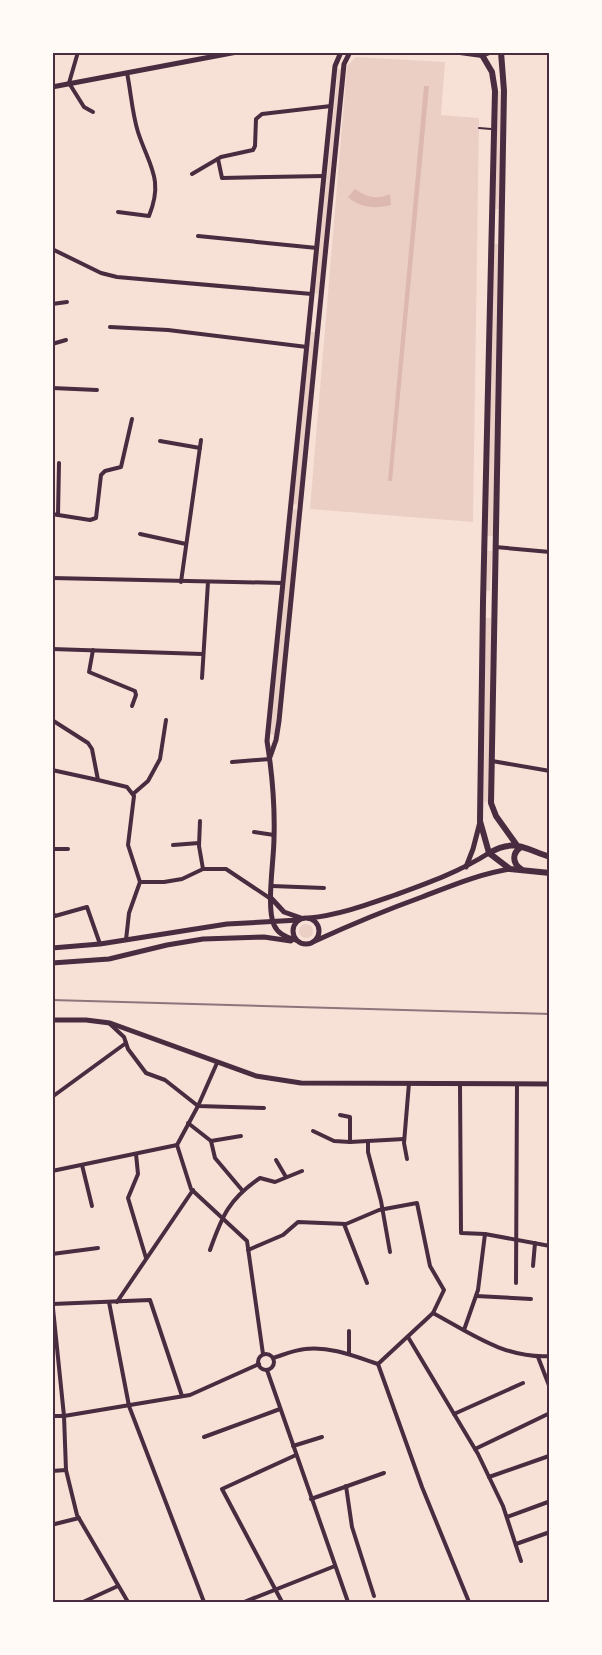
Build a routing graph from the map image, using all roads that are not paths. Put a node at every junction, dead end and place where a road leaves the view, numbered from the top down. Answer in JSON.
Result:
{"nodes":[{"id":1,"x":78,"y":52,"type":"edge"},
{"id":2,"x":237,"y":52,"type":"edge"},
{"id":3,"x":341,"y":52,"type":"edge"},
{"id":4,"x":350,"y":52,"type":"edge"},
{"id":5,"x":460,"y":52,"type":"edge"},
{"id":6,"x":489,"y":52,"type":"edge"},
{"id":7,"x":501,"y":52,"type":"edge"},
{"id":8,"x":482,"y":55,"type":"junction"},
{"id":9,"x":127,"y":72,"type":"junction"},
{"id":10,"x":69,"y":83,"type":"junction"},
{"id":11,"x":52,"y":87,"type":"edge"},
{"id":12,"x":331,"y":106,"type":"junction"},
{"id":13,"x":93,"y":112,"type":"dead end"},
{"id":14,"x":478,"y":128,"type":"dead end"},
{"id":15,"x":494,"y":129,"type":"junction"},
{"id":16,"x":218,"y":159,"type":"junction"},
{"id":17,"x":192,"y":174,"type":"dead end"},
{"id":18,"x":324,"y":176,"type":"junction"},
{"id":19,"x":118,"y":212,"type":"dead end"},
{"id":20,"x":492,"y":232,"type":"junction"},
{"id":21,"x":502,"y":232,"type":"junction"},
{"id":22,"x":198,"y":236,"type":"dead end"},
{"id":23,"x":317,"y":248,"type":"junction"},
{"id":24,"x":52,"y":249,"type":"edge"},
{"id":25,"x":313,"y":294,"type":"junction"},
{"id":26,"x":67,"y":302,"type":"dead end"},
{"id":27,"x":52,"y":304,"type":"edge"},
{"id":28,"x":311,"y":312,"type":"junction"},
{"id":29,"x":319,"y":312,"type":"junction"},
{"id":30,"x":110,"y":327,"type":"dead end"},
{"id":31,"x":66,"y":340,"type":"dead end"},
{"id":32,"x":52,"y":344,"type":"edge"},
{"id":33,"x":308,"y":347,"type":"junction"},
{"id":34,"x":52,"y":388,"type":"edge"},
{"id":35,"x":98,"y":390,"type":"dead end"},
{"id":36,"x":132,"y":418,"type":"dead end"},
{"id":37,"x":201,"y":440,"type":"dead end"},
{"id":38,"x":160,"y":441,"type":"dead end"},
{"id":39,"x":200,"y":448,"type":"junction"},
{"id":40,"x":59,"y":464,"type":"dead end"},
{"id":41,"x":292,"y":506,"type":"junction"},
{"id":42,"x":300,"y":507,"type":"junction"},
{"id":43,"x":52,"y":514,"type":"edge"},
{"id":44,"x":58,"y":515,"type":"junction"},
{"id":45,"x":140,"y":534,"type":"dead end"},
{"id":46,"x":186,"y":544,"type":"junction"},
{"id":47,"x":484,"y":546,"type":"junction"},
{"id":48,"x":495,"y":547,"type":"junction"},
{"id":49,"x":549,"y":552,"type":"edge"},
{"id":50,"x":52,"y":578,"type":"edge"},
{"id":51,"x":181,"y":582,"type":"junction"},
{"id":52,"x":208,"y":582,"type":"junction"},
{"id":53,"x":284,"y":584,"type":"junction"},
{"id":54,"x":483,"y":601,"type":"junction"},
{"id":55,"x":494,"y":601,"type":"junction"},
{"id":56,"x":52,"y":649,"type":"edge"},
{"id":57,"x":93,"y":650,"type":"junction"},
{"id":58,"x":202,"y":654,"type":"junction"},
{"id":59,"x":202,"y":678,"type":"dead end"},
{"id":60,"x":132,"y":706,"type":"dead end"},
{"id":61,"x":52,"y":720,"type":"edge"},
{"id":62,"x":166,"y":720,"type":"dead end"},
{"id":63,"x":57,"y":725,"type":"junction"},
{"id":64,"x":52,"y":729,"type":"edge"},
{"id":65,"x":268,"y":734,"type":"junction"},
{"id":66,"x":277,"y":735,"type":"junction"},
{"id":67,"x":270,"y":759,"type":"junction"},
{"id":68,"x":492,"y":761,"type":"junction"},
{"id":69,"x":232,"y":762,"type":"dead end"},
{"id":70,"x":52,"y":770,"type":"edge"},
{"id":71,"x":549,"y":771,"type":"edge"},
{"id":72,"x":98,"y":780,"type":"junction"},
{"id":73,"x":133,"y":794,"type":"junction"},
{"id":74,"x":200,"y":821,"type":"dead end"},
{"id":75,"x":480,"y":821,"type":"junction"},
{"id":76,"x":254,"y":832,"type":"dead end"},
{"id":77,"x":274,"y":836,"type":"junction"},
{"id":78,"x":199,"y":843,"type":"junction"},
{"id":79,"x":173,"y":845,"type":"dead end"},
{"id":80,"x":518,"y":845,"type":"junction"},
{"id":81,"x":52,"y":849,"type":"edge"},
{"id":82,"x":68,"y":849,"type":"dead end"},
{"id":83,"x":489,"y":853,"type":"junction"},
{"id":84,"x":549,"y":857,"type":"edge"},
{"id":85,"x":465,"y":867,"type":"junction"},
{"id":86,"x":203,"y":869,"type":"junction"},
{"id":87,"x":522,"y":869,"type":"junction"},
{"id":88,"x":510,"y":870,"type":"junction"},
{"id":89,"x":549,"y":873,"type":"edge"},
{"id":90,"x":140,"y":882,"type":"junction"},
{"id":91,"x":272,"y":886,"type":"junction"},
{"id":92,"x":324,"y":888,"type":"dead end"},
{"id":93,"x":271,"y":899,"type":"junction"},
{"id":94,"x":52,"y":912,"type":"edge"},
{"id":95,"x":304,"y":919,"type":"junction"},
{"id":96,"x":272,"y":921,"type":"junction"},
{"id":97,"x":126,"y":940,"type":"junction"},
{"id":98,"x":298,"y":941,"type":"junction"},
{"id":99,"x":315,"y":941,"type":"junction"},
{"id":100,"x":100,"y":944,"type":"junction"},
{"id":101,"x":52,"y":948,"type":"edge"},
{"id":102,"x":52,"y":963,"type":"edge"},
{"id":103,"x":52,"y":1020,"type":"edge"},
{"id":104,"x":110,"y":1023,"type":"junction"},
{"id":105,"x":126,"y":1043,"type":"junction"},
{"id":106,"x":217,"y":1063,"type":"junction"},
{"id":107,"x":409,"y":1083,"type":"junction"},
{"id":108,"x":460,"y":1084,"type":"junction"},
{"id":109,"x":517,"y":1084,"type":"junction"},
{"id":110,"x":549,"y":1084,"type":"edge"},
{"id":111,"x":52,"y":1097,"type":"edge"},
{"id":112,"x":198,"y":1106,"type":"junction"},
{"id":113,"x":264,"y":1108,"type":"dead end"},
{"id":114,"x":340,"y":1115,"type":"dead end"},
{"id":115,"x":188,"y":1123,"type":"junction"},
{"id":116,"x":313,"y":1131,"type":"dead end"},
{"id":117,"x":241,"y":1136,"type":"dead end"},
{"id":118,"x":404,"y":1139,"type":"junction"},
{"id":119,"x":211,"y":1141,"type":"junction"},
{"id":120,"x":350,"y":1142,"type":"junction"},
{"id":121,"x":368,"y":1142,"type":"junction"},
{"id":122,"x":177,"y":1145,"type":"junction"},
{"id":123,"x":136,"y":1154,"type":"junction"},
{"id":124,"x":407,"y":1159,"type":"dead end"},
{"id":125,"x":276,"y":1160,"type":"dead end"},
{"id":126,"x":82,"y":1165,"type":"junction"},
{"id":127,"x":52,"y":1171,"type":"edge"},
{"id":128,"x":302,"y":1171,"type":"dead end"},
{"id":129,"x":286,"y":1178,"type":"junction"},
{"id":130,"x":193,"y":1190,"type":"junction"},
{"id":131,"x":242,"y":1190,"type":"junction"},
{"id":132,"x":92,"y":1206,"type":"dead end"},
{"id":133,"x":381,"y":1210,"type":"junction"},
{"id":134,"x":221,"y":1217,"type":"junction"},
{"id":135,"x":344,"y":1224,"type":"junction"},
{"id":136,"x":485,"y":1234,"type":"junction"},
{"id":137,"x":516,"y":1239,"type":"junction"},
{"id":138,"x":535,"y":1243,"type":"junction"},
{"id":139,"x":549,"y":1246,"type":"edge"},
{"id":140,"x":98,"y":1248,"type":"dead end"},
{"id":141,"x":210,"y":1250,"type":"dead end"},
{"id":142,"x":249,"y":1250,"type":"junction"},
{"id":143,"x":390,"y":1252,"type":"dead end"},
{"id":144,"x":52,"y":1254,"type":"edge"},
{"id":145,"x":146,"y":1259,"type":"junction"},
{"id":146,"x":533,"y":1266,"type":"dead end"},
{"id":147,"x":367,"y":1283,"type":"dead end"},
{"id":148,"x":516,"y":1283,"type":"dead end"},
{"id":149,"x":476,"y":1296,"type":"junction"},
{"id":150,"x":531,"y":1299,"type":"dead end"},
{"id":151,"x":53,"y":1302,"type":"edge"},
{"id":152,"x":109,"y":1302,"type":"junction"},
{"id":153,"x":117,"y":1302,"type":"junction"},
{"id":154,"x":433,"y":1313,"type":"junction"},
{"id":155,"x":464,"y":1330,"type":"junction"},
{"id":156,"x":349,"y":1331,"type":"dead end"},
{"id":157,"x":408,"y":1337,"type":"junction"},
{"id":158,"x":263,"y":1354,"type":"junction"},
{"id":159,"x":349,"y":1354,"type":"junction"},
{"id":160,"x":549,"y":1356,"type":"edge"},
{"id":161,"x":538,"y":1357,"type":"junction"},
{"id":162,"x":273,"y":1358,"type":"junction"},
{"id":163,"x":259,"y":1364,"type":"junction"},
{"id":164,"x":379,"y":1366,"type":"junction"},
{"id":165,"x":267,"y":1370,"type":"junction"},
{"id":166,"x":523,"y":1383,"type":"dead end"},
{"id":167,"x":549,"y":1388,"type":"edge"},
{"id":168,"x":182,"y":1396,"type":"junction"},
{"id":169,"x":129,"y":1406,"type":"junction"},
{"id":170,"x":280,"y":1409,"type":"junction"},
{"id":171,"x":549,"y":1413,"type":"edge"},
{"id":172,"x":454,"y":1414,"type":"junction"},
{"id":173,"x":52,"y":1416,"type":"edge"},
{"id":174,"x":64,"y":1416,"type":"junction"},
{"id":175,"x":204,"y":1437,"type":"dead end"},
{"id":176,"x":322,"y":1437,"type":"dead end"},
{"id":177,"x":293,"y":1446,"type":"junction"},
{"id":178,"x":475,"y":1449,"type":"junction"},
{"id":179,"x":296,"y":1455,"type":"junction"},
{"id":180,"x":549,"y":1456,"type":"edge"},
{"id":181,"x":66,"y":1470,"type":"junction"},
{"id":182,"x":52,"y":1471,"type":"edge"},
{"id":183,"x":384,"y":1473,"type":"dead end"},
{"id":184,"x":489,"y":1477,"type":"junction"},
{"id":185,"x":346,"y":1486,"type":"junction"},
{"id":186,"x":311,"y":1498,"type":"junction"},
{"id":187,"x":548,"y":1502,"type":"dead end"},
{"id":188,"x":507,"y":1517,"type":"junction"},
{"id":189,"x":79,"y":1518,"type":"junction"},
{"id":190,"x":55,"y":1524,"type":"dead end"},
{"id":191,"x":549,"y":1532,"type":"edge"},
{"id":192,"x":516,"y":1544,"type":"junction"},
{"id":193,"x":521,"y":1561,"type":"dead end"},
{"id":194,"x":335,"y":1566,"type":"junction"},
{"id":195,"x":118,"y":1586,"type":"junction"},
{"id":196,"x":276,"y":1590,"type":"junction"},
{"id":197,"x":374,"y":1596,"type":"dead end"},
{"id":198,"x":83,"y":1602,"type":"edge"},
{"id":199,"x":128,"y":1602,"type":"edge"},
{"id":200,"x":204,"y":1602,"type":"edge"},
{"id":201,"x":244,"y":1602,"type":"edge"},
{"id":202,"x":282,"y":1602,"type":"edge"},
{"id":203,"x":348,"y":1602,"type":"edge"},
{"id":204,"x":469,"y":1602,"type":"edge"}],
"edges":[{"from":1,"to":10,"type":"street"},
{"from":2,"to":9,"type":"main road"},
{"from":3,"to":12,"type":"main road"},
{"from":4,"to":29,"type":"main road"},
{"from":5,"to":8,"type":"main road"},
{"from":6,"to":8,"type":"main road"},
{"from":7,"to":21,"type":"main road"},
{"from":8,"to":15,"type":"main road"},
{"from":9,"to":10,"type":"main road"},
{"from":9,"to":19,"type":"street"},
{"from":10,"to":11,"type":"main road"},
{"from":10,"to":13,"type":"street"},
{"from":12,"to":16,"type":"street"},
{"from":12,"to":18,"type":"main road"},
{"from":14,"to":15,"type":"lane"},
{"from":15,"to":20,"type":"main road"},
{"from":16,"to":17,"type":"street"},
{"from":16,"to":18,"type":"street"},
{"from":18,"to":23,"type":"main road"},
{"from":20,"to":21,"type":"main road"},
{"from":20,"to":47,"type":"main road"},
{"from":21,"to":48,"type":"main road"},
{"from":22,"to":23,"type":"street"},
{"from":23,"to":25,"type":"main road"},
{"from":24,"to":25,"type":"street"},
{"from":25,"to":28,"type":"main road"},
{"from":26,"to":27,"type":"street"},
{"from":28,"to":29,"type":"main road"},
{"from":28,"to":33,"type":"main road"},
{"from":29,"to":42,"type":"main road"},
{"from":30,"to":33,"type":"street"},
{"from":31,"to":32,"type":"street"},
{"from":33,"to":41,"type":"main road"},
{"from":34,"to":35,"type":"street"},
{"from":36,"to":44,"type":"street"},
{"from":37,"to":39,"type":"street"},
{"from":38,"to":39,"type":"street"},
{"from":39,"to":46,"type":"street"},
{"from":40,"to":44,"type":"street"},
{"from":41,"to":42,"type":"main road"},
{"from":41,"to":53,"type":"main road"},
{"from":42,"to":66,"type":"main road"},
{"from":43,"to":44,"type":"street"},
{"from":45,"to":46,"type":"street"},
{"from":46,"to":51,"type":"street"},
{"from":47,"to":48,"type":"main road"},
{"from":47,"to":54,"type":"main road"},
{"from":48,"to":49,"type":"street"},
{"from":48,"to":55,"type":"main road"},
{"from":50,"to":51,"type":"street"},
{"from":51,"to":52,"type":"street"},
{"from":52,"to":53,"type":"street"},
{"from":52,"to":58,"type":"street"},
{"from":53,"to":65,"type":"main road"},
{"from":54,"to":55,"type":"main road"},
{"from":54,"to":75,"type":"main road"},
{"from":55,"to":68,"type":"main road"},
{"from":56,"to":57,"type":"street"},
{"from":57,"to":58,"type":"street"},
{"from":57,"to":60,"type":"street"},
{"from":58,"to":59,"type":"street"},
{"from":61,"to":63,"type":"street"},
{"from":62,"to":73,"type":"street"},
{"from":63,"to":64,"type":"street"},
{"from":63,"to":72,"type":"street"},
{"from":65,"to":66,"type":"main road"},
{"from":65,"to":67,"type":"main road"},
{"from":66,"to":67,"type":"main road"},
{"from":67,"to":69,"type":"street"},
{"from":67,"to":77,"type":"main road"},
{"from":68,"to":71,"type":"street"},
{"from":68,"to":80,"type":"main road"},
{"from":70,"to":72,"type":"street"},
{"from":72,"to":73,"type":"street"},
{"from":73,"to":90,"type":"street"},
{"from":74,"to":78,"type":"street"},
{"from":75,"to":83,"type":"main road"},
{"from":75,"to":85,"type":"main road"},
{"from":76,"to":77,"type":"street"},
{"from":77,"to":91,"type":"main road"},
{"from":78,"to":79,"type":"street"},
{"from":78,"to":86,"type":"street"},
{"from":80,"to":83,"type":"main road"},
{"from":80,"to":84,"type":"main road"},
{"from":80,"to":87,"type":"main road"},
{"from":81,"to":82,"type":"street"},
{"from":83,"to":85,"type":"main road"},
{"from":83,"to":88,"type":"main road"},
{"from":85,"to":95,"type":"main road"},
{"from":86,"to":90,"type":"street"},
{"from":86,"to":93,"type":"street"},
{"from":87,"to":88,"type":"main road"},
{"from":87,"to":89,"type":"main road"},
{"from":88,"to":99,"type":"main road"},
{"from":90,"to":97,"type":"street"},
{"from":91,"to":92,"type":"street"},
{"from":91,"to":93,"type":"main road"},
{"from":93,"to":95,"type":"main road"},
{"from":93,"to":96,"type":"main road"},
{"from":94,"to":100,"type":"street"},
{"from":95,"to":96,"type":"main road"},
{"from":95,"to":98,"type":"main road"},
{"from":95,"to":99,"type":"main road"},
{"from":96,"to":97,"type":"main road"},
{"from":96,"to":98,"type":"main road"},
{"from":97,"to":100,"type":"main road"},
{"from":98,"to":99,"type":"main road"},
{"from":98,"to":102,"type":"main road"},
{"from":100,"to":101,"type":"main road"},
{"from":103,"to":104,"type":"main road"},
{"from":104,"to":105,"type":"street"},
{"from":104,"to":106,"type":"main road"},
{"from":105,"to":111,"type":"street"},
{"from":105,"to":112,"type":"street"},
{"from":106,"to":107,"type":"main road"},
{"from":106,"to":112,"type":"street"},
{"from":107,"to":108,"type":"main road"},
{"from":107,"to":118,"type":"street"},
{"from":108,"to":109,"type":"main road"},
{"from":108,"to":136,"type":"street"},
{"from":109,"to":110,"type":"main road"},
{"from":109,"to":137,"type":"street"},
{"from":112,"to":113,"type":"street"},
{"from":112,"to":115,"type":"street"},
{"from":114,"to":120,"type":"street"},
{"from":115,"to":119,"type":"street"},
{"from":115,"to":122,"type":"street"},
{"from":116,"to":120,"type":"street"},
{"from":117,"to":119,"type":"street"},
{"from":118,"to":121,"type":"street"},
{"from":118,"to":124,"type":"street"},
{"from":119,"to":131,"type":"street"},
{"from":120,"to":121,"type":"street"},
{"from":121,"to":133,"type":"street"},
{"from":122,"to":123,"type":"street"},
{"from":122,"to":130,"type":"street"},
{"from":123,"to":126,"type":"street"},
{"from":123,"to":145,"type":"street"},
{"from":125,"to":129,"type":"street"},
{"from":126,"to":127,"type":"street"},
{"from":126,"to":132,"type":"street"},
{"from":128,"to":129,"type":"street"},
{"from":129,"to":131,"type":"street"},
{"from":130,"to":134,"type":"street"},
{"from":130,"to":145,"type":"street"},
{"from":131,"to":134,"type":"street"},
{"from":133,"to":135,"type":"street"},
{"from":133,"to":143,"type":"street"},
{"from":133,"to":154,"type":"street"},
{"from":134,"to":141,"type":"street"},
{"from":134,"to":142,"type":"street"},
{"from":135,"to":142,"type":"street"},
{"from":135,"to":147,"type":"street"},
{"from":136,"to":137,"type":"street"},
{"from":136,"to":149,"type":"street"},
{"from":137,"to":138,"type":"street"},
{"from":137,"to":148,"type":"street"},
{"from":138,"to":139,"type":"street"},
{"from":138,"to":146,"type":"street"},
{"from":140,"to":144,"type":"street"},
{"from":142,"to":158,"type":"street"},
{"from":145,"to":153,"type":"street"},
{"from":149,"to":150,"type":"street"},
{"from":149,"to":155,"type":"street"},
{"from":151,"to":152,"type":"street"},
{"from":151,"to":174,"type":"street"},
{"from":152,"to":153,"type":"street"},
{"from":152,"to":169,"type":"street"},
{"from":153,"to":168,"type":"street"},
{"from":154,"to":155,"type":"street"},
{"from":154,"to":157,"type":"street"},
{"from":155,"to":161,"type":"street"},
{"from":156,"to":159,"type":"street"},
{"from":157,"to":164,"type":"street"},
{"from":157,"to":172,"type":"street"},
{"from":158,"to":162,"type":"street"},
{"from":158,"to":163,"type":"street"},
{"from":159,"to":162,"type":"street"},
{"from":159,"to":164,"type":"street"},
{"from":160,"to":161,"type":"street"},
{"from":161,"to":167,"type":"street"},
{"from":162,"to":165,"type":"street"},
{"from":163,"to":165,"type":"street"},
{"from":163,"to":168,"type":"street"},
{"from":164,"to":204,"type":"street"},
{"from":165,"to":170,"type":"street"},
{"from":166,"to":172,"type":"street"},
{"from":168,"to":169,"type":"street"},
{"from":169,"to":174,"type":"street"},
{"from":169,"to":200,"type":"street"},
{"from":170,"to":175,"type":"street"},
{"from":170,"to":177,"type":"street"},
{"from":171,"to":178,"type":"street"},
{"from":172,"to":178,"type":"street"},
{"from":173,"to":174,"type":"street"},
{"from":174,"to":181,"type":"street"},
{"from":176,"to":177,"type":"street"},
{"from":177,"to":179,"type":"street"},
{"from":178,"to":184,"type":"street"},
{"from":179,"to":186,"type":"street"},
{"from":179,"to":196,"type":"street"},
{"from":180,"to":184,"type":"street"},
{"from":181,"to":182,"type":"street"},
{"from":181,"to":189,"type":"street"},
{"from":183,"to":185,"type":"street"},
{"from":184,"to":188,"type":"street"},
{"from":185,"to":186,"type":"street"},
{"from":185,"to":197,"type":"street"},
{"from":186,"to":194,"type":"street"},
{"from":187,"to":188,"type":"street"},
{"from":188,"to":192,"type":"street"},
{"from":189,"to":190,"type":"street"},
{"from":189,"to":195,"type":"street"},
{"from":191,"to":192,"type":"street"},
{"from":192,"to":193,"type":"street"},
{"from":194,"to":196,"type":"street"},
{"from":194,"to":203,"type":"street"},
{"from":195,"to":198,"type":"street"},
{"from":195,"to":199,"type":"street"},
{"from":196,"to":201,"type":"street"},
{"from":196,"to":202,"type":"street"}]}
